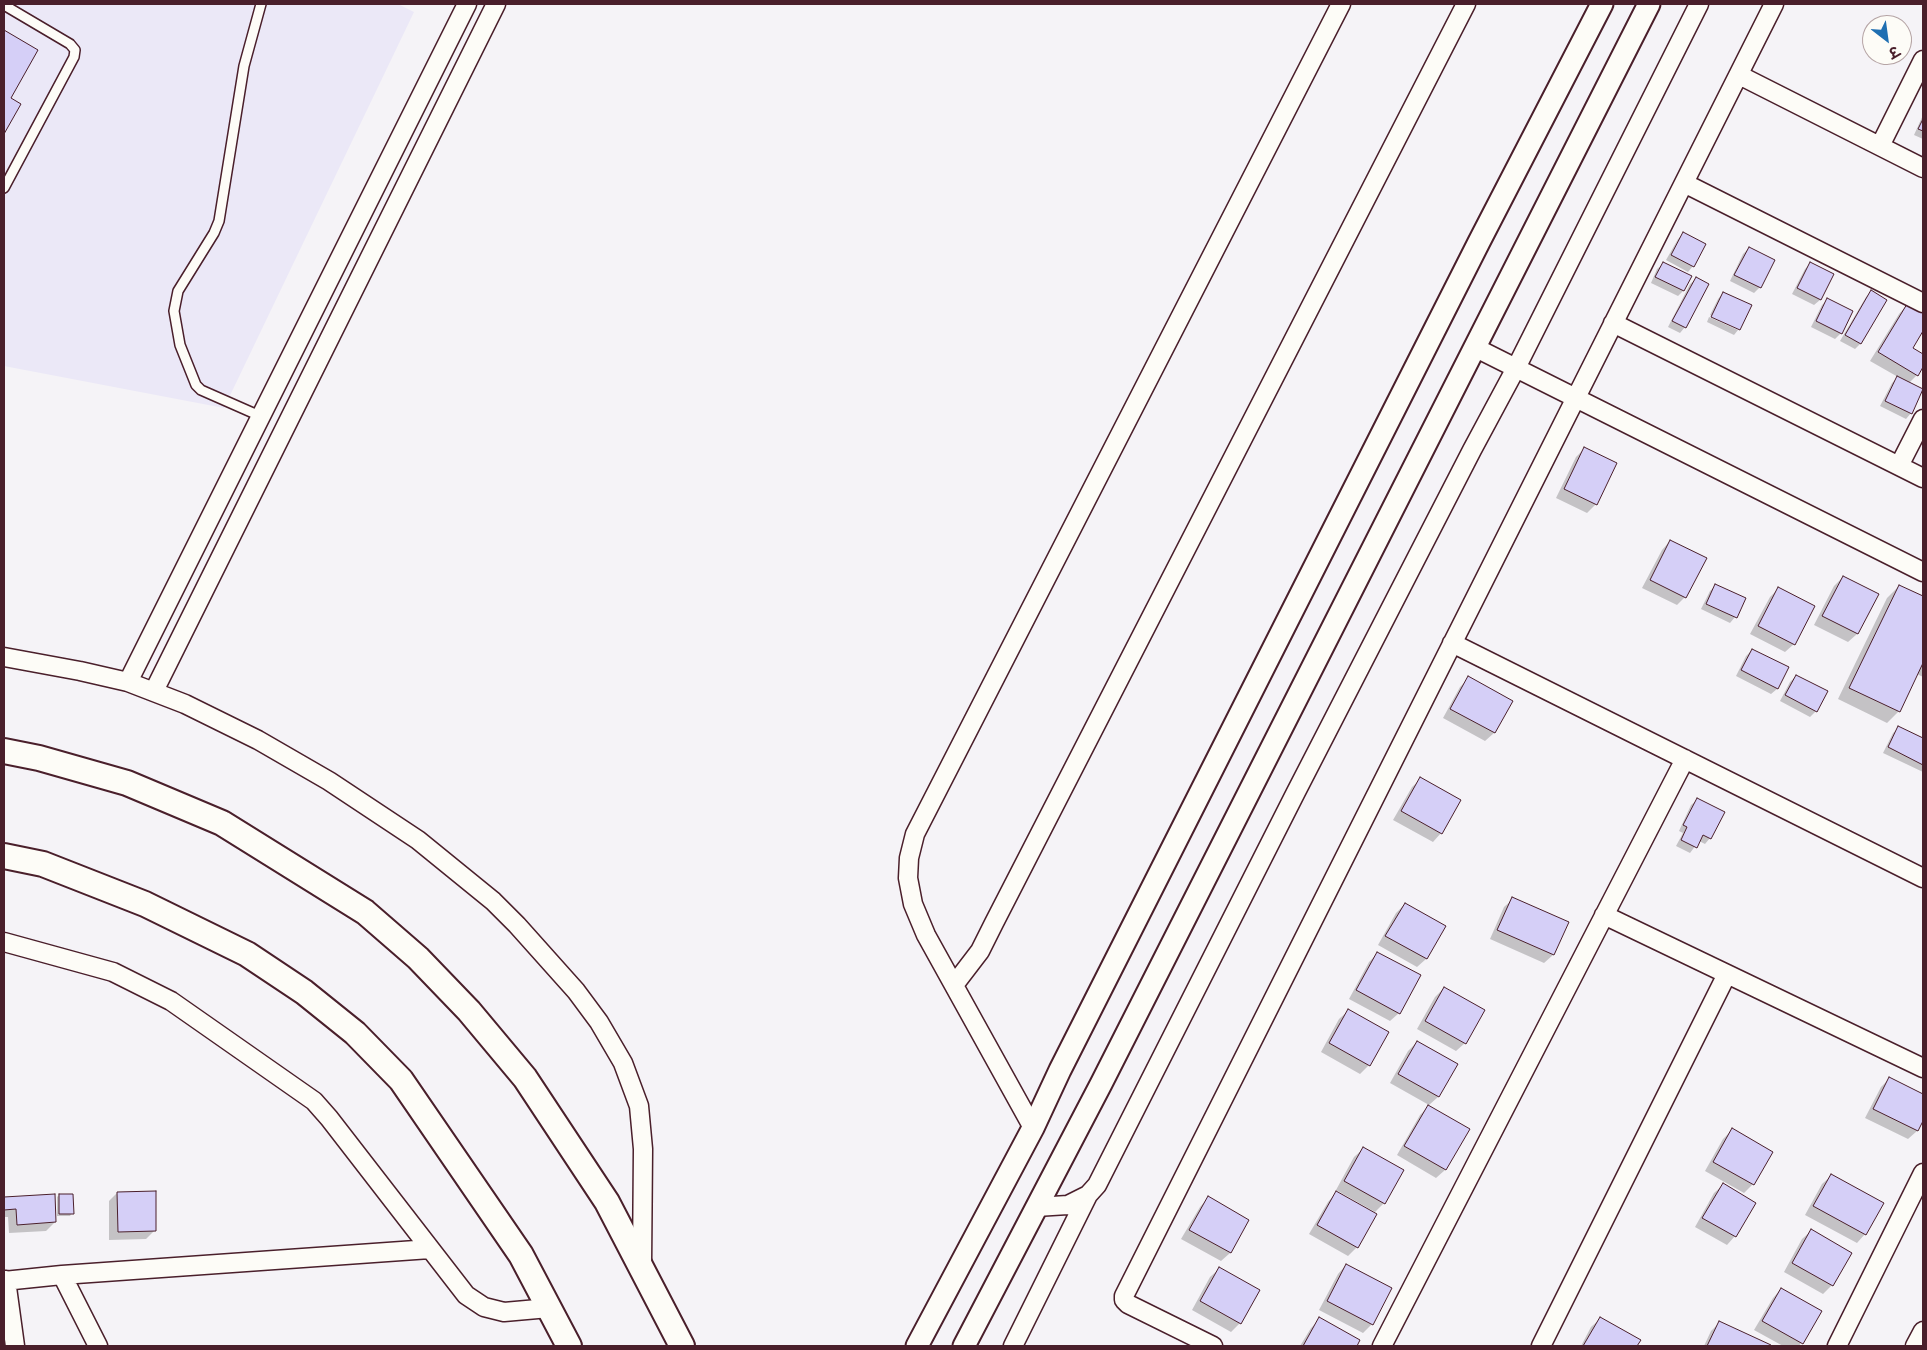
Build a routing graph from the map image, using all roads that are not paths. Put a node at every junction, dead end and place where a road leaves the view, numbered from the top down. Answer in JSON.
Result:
{"nodes":[{"id":1,"x":261,"y":4,"type":"edge"},
{"id":2,"x":467,"y":4,"type":"edge"},
{"id":3,"x":496,"y":4,"type":"edge"},
{"id":4,"x":1341,"y":4,"type":"edge"},
{"id":5,"x":1466,"y":4,"type":"edge"},
{"id":6,"x":1602,"y":4,"type":"edge"},
{"id":7,"x":1649,"y":4,"type":"edge"},
{"id":8,"x":1700,"y":4,"type":"edge"},
{"id":9,"x":1774,"y":4,"type":"edge"},
{"id":10,"x":4,"y":5,"type":"edge"},
{"id":11,"x":1923,"y":60,"type":"edge"},
{"id":12,"x":1738,"y":75,"type":"junction"},
{"id":13,"x":1880,"y":146,"type":"junction"},
{"id":14,"x":1923,"y":168,"type":"edge"},
{"id":15,"x":1684,"y":182,"type":"junction"},
{"id":16,"x":4,"y":188,"type":"edge"},
{"id":17,"x":1923,"y":303,"type":"edge"},
{"id":18,"x":1613,"y":323,"type":"junction"},
{"id":19,"x":1474,"y":347,"type":"junction"},
{"id":20,"x":1516,"y":368,"type":"junction"},
{"id":21,"x":1576,"y":398,"type":"junction"},
{"id":22,"x":260,"y":416,"type":"junction"},
{"id":23,"x":1923,"y":419,"type":"edge"},
{"id":24,"x":1899,"y":466,"type":"junction"},
{"id":25,"x":1923,"y":478,"type":"edge"},
{"id":26,"x":1923,"y":572,"type":"edge"},
{"id":27,"x":1452,"y":643,"type":"junction"},
{"id":28,"x":4,"y":658,"type":"edge"},
{"id":29,"x":128,"y":682,"type":"junction"},
{"id":30,"x":154,"y":691,"type":"junction"},
{"id":31,"x":4,"y":751,"type":"edge"},
{"id":32,"x":1685,"y":759,"type":"junction"},
{"id":33,"x":4,"y":856,"type":"edge"},
{"id":34,"x":1923,"y":878,"type":"edge"},
{"id":35,"x":1604,"y":915,"type":"junction"},
{"id":36,"x":4,"y":942,"type":"edge"},
{"id":37,"x":1727,"y":974,"type":"junction"},
{"id":38,"x":954,"y":985,"type":"junction"},
{"id":39,"x":1923,"y":1068,"type":"edge"},
{"id":40,"x":1033,"y":1128,"type":"junction"},
{"id":41,"x":1923,"y":1173,"type":"edge"},
{"id":42,"x":1088,"y":1195,"type":"junction"},
{"id":43,"x":1036,"y":1207,"type":"junction"},
{"id":44,"x":430,"y":1248,"type":"junction"},
{"id":45,"x":642,"y":1270,"type":"junction"},
{"id":46,"x":62,"y":1275,"type":"junction"},
{"id":47,"x":5,"y":1280,"type":"edge"},
{"id":48,"x":549,"y":1308,"type":"junction"},
{"id":49,"x":1923,"y":1331,"type":"edge"},
{"id":50,"x":15,"y":1346,"type":"edge"},
{"id":51,"x":98,"y":1346,"type":"edge"},
{"id":52,"x":569,"y":1346,"type":"edge"},
{"id":53,"x":682,"y":1346,"type":"edge"},
{"id":54,"x":917,"y":1346,"type":"edge"},
{"id":55,"x":964,"y":1346,"type":"edge"},
{"id":56,"x":1013,"y":1346,"type":"edge"},
{"id":57,"x":1213,"y":1346,"type":"edge"},
{"id":58,"x":1382,"y":1346,"type":"edge"},
{"id":59,"x":1541,"y":1346,"type":"edge"},
{"id":60,"x":1837,"y":1346,"type":"edge"},
{"id":61,"x":1915,"y":1346,"type":"edge"}],
"edges":[{"from":1,"to":22,"type":"lane"},
{"from":2,"to":22,"type":"street"},
{"from":3,"to":30,"type":"street"},
{"from":4,"to":38,"type":"street"},
{"from":5,"to":38,"type":"street"},
{"from":6,"to":40,"type":"street"},
{"from":7,"to":19,"type":"street"},
{"from":8,"to":20,"type":"street"},
{"from":9,"to":12,"type":"street"},
{"from":10,"to":16,"type":"lane"},
{"from":11,"to":13,"type":"street"},
{"from":12,"to":13,"type":"street"},
{"from":12,"to":15,"type":"street"},
{"from":13,"to":14,"type":"street"},
{"from":15,"to":17,"type":"street"},
{"from":15,"to":18,"type":"street"},
{"from":18,"to":21,"type":"street"},
{"from":18,"to":24,"type":"street"},
{"from":19,"to":20,"type":"street"},
{"from":19,"to":43,"type":"street"},
{"from":20,"to":21,"type":"street"},
{"from":20,"to":42,"type":"street"},
{"from":21,"to":26,"type":"street"},
{"from":21,"to":27,"type":"street"},
{"from":22,"to":29,"type":"street"},
{"from":23,"to":24,"type":"street"},
{"from":24,"to":25,"type":"street"},
{"from":27,"to":32,"type":"street"},
{"from":27,"to":57,"type":"street"},
{"from":28,"to":29,"type":"street"},
{"from":29,"to":30,"type":"street"},
{"from":30,"to":45,"type":"street"},
{"from":31,"to":45,"type":"main road"},
{"from":32,"to":34,"type":"street"},
{"from":32,"to":35,"type":"street"},
{"from":33,"to":48,"type":"main road"},
{"from":35,"to":37,"type":"street"},
{"from":35,"to":58,"type":"street"},
{"from":36,"to":44,"type":"street"},
{"from":37,"to":39,"type":"street"},
{"from":37,"to":59,"type":"street"},
{"from":38,"to":40,"type":"street"},
{"from":40,"to":54,"type":"street"},
{"from":41,"to":60,"type":"street"},
{"from":42,"to":43,"type":"street"},
{"from":42,"to":56,"type":"street"},
{"from":43,"to":55,"type":"street"},
{"from":44,"to":46,"type":"street"},
{"from":44,"to":48,"type":"street"},
{"from":45,"to":53,"type":"main road"},
{"from":46,"to":47,"type":"street"},
{"from":46,"to":51,"type":"street"},
{"from":47,"to":50,"type":"street"},
{"from":48,"to":52,"type":"main road"},
{"from":49,"to":61,"type":"street"}]}
